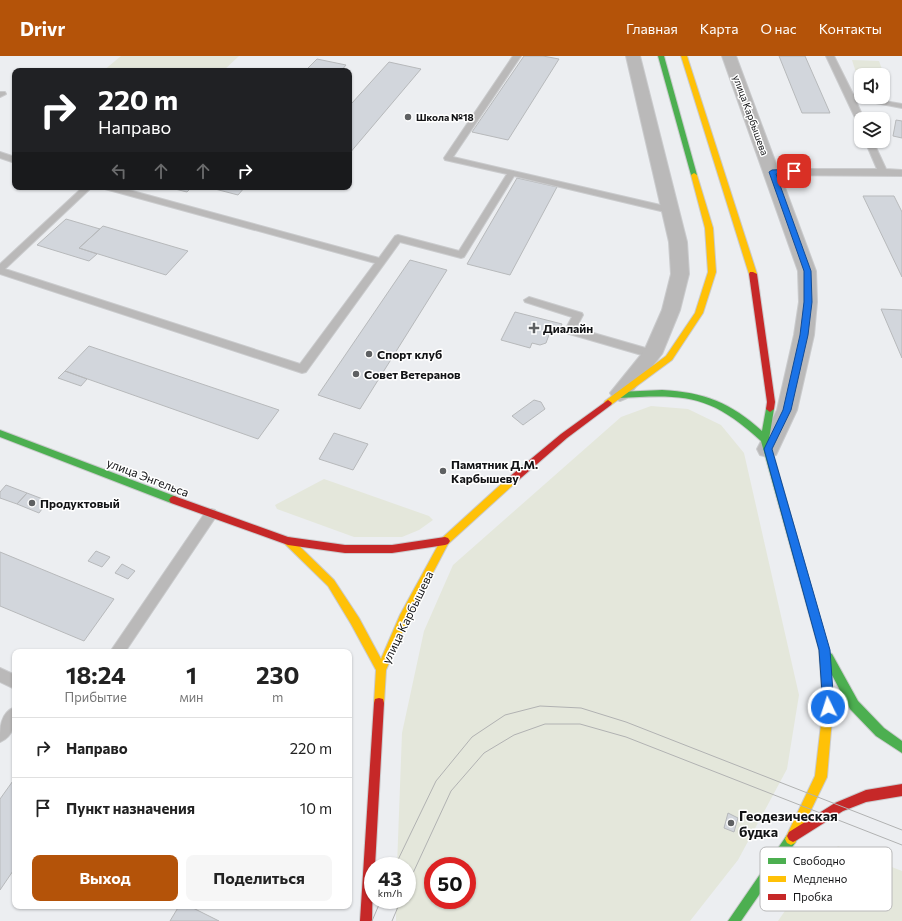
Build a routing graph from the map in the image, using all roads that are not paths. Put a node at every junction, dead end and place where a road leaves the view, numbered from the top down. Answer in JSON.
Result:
{"nodes":[{"id":1,"x":517,"y":56,"type":"edge"},
{"id":2,"x":633,"y":56,"type":"edge"},
{"id":3,"x":661,"y":56,"type":"edge"},
{"id":4,"x":684,"y":56,"type":"edge"},
{"id":5,"x":729,"y":56,"type":"edge"},
{"id":6,"x":830,"y":56,"type":"edge"},
{"id":7,"x":850,"y":96,"type":"junction"},
{"id":8,"x":902,"y":105,"type":"edge"},
{"id":9,"x":857,"y":112,"type":"edge"},
{"id":10,"x":872,"y":148,"type":"edge"},
{"id":11,"x":0,"y":155,"type":"edge"},
{"id":12,"x":12,"y":159,"type":"edge"},
{"id":13,"x":772,"y":172,"type":"junction"},
{"id":14,"x":882,"y":172,"type":"junction"},
{"id":15,"x":512,"y":173,"type":"junction"},
{"id":16,"x":902,"y":173,"type":"edge"},
{"id":17,"x":85,"y":190,"type":"edge"},
{"id":18,"x":119,"y":190,"type":"edge"},
{"id":19,"x":670,"y":210,"type":"junction"},
{"id":20,"x":381,"y":262,"type":"junction"},
{"id":21,"x":0,"y":270,"type":"edge"},
{"id":22,"x":529,"y":300,"type":"dead end"},
{"id":23,"x":652,"y":354,"type":"junction"},
{"id":24,"x":618,"y":395,"type":"junction"},
{"id":25,"x":0,"y":433,"type":"edge"},
{"id":26,"x":766,"y":444,"type":"junction"},
{"id":27,"x":210,"y":514,"type":"junction"},
{"id":28,"x":288,"y":541,"type":"junction"},
{"id":29,"x":445,"y":541,"type":"junction"},
{"id":30,"x":119,"y":649,"type":"edge"},
{"id":31,"x":824,"y":650,"type":"junction"},
{"id":32,"x":381,"y":670,"type":"junction"},
{"id":33,"x":0,"y":675,"type":"edge"},
{"id":34,"x":12,"y":681,"type":"edge"},
{"id":35,"x":12,"y":718,"type":"edge"},
{"id":36,"x":0,"y":735,"type":"edge"},
{"id":37,"x":902,"y":748,"type":"edge"},
{"id":38,"x":902,"y":790,"type":"edge"},
{"id":39,"x":793,"y":836,"type":"junction"},
{"id":40,"x":785,"y":847,"type":"edge"},
{"id":41,"x":760,"y":884,"type":"edge"},
{"id":42,"x":366,"y":921,"type":"edge"},
{"id":43,"x":734,"y":921,"type":"edge"}],
"edges":[{"from":1,"to":15,"type":"lane"},
{"from":2,"to":19,"type":"street","name":"улица Карбышева"},
{"from":3,"to":24,"type":"main road","name":"улица Карбышева"},
{"from":4,"to":26,"type":"main road"},
{"from":5,"to":13,"type":"street","name":"улица Карбышева"},
{"from":6,"to":7,"type":"lane"},
{"from":7,"to":8,"type":"lane"},
{"from":7,"to":9,"type":"lane"},
{"from":10,"to":14,"type":"lane"},
{"from":11,"to":12,"type":"lane"},
{"from":13,"to":14,"type":"lane"},
{"from":13,"to":26,"type":"street","name":"улица Карбышева"},
{"from":14,"to":16,"type":"lane"},
{"from":15,"to":19,"type":"lane"},
{"from":15,"to":20,"type":"lane"},
{"from":17,"to":21,"type":"lane"},
{"from":18,"to":20,"type":"lane"},
{"from":19,"to":23,"type":"street","name":"улица Карбышева"},
{"from":20,"to":21,"type":"lane"},
{"from":22,"to":23,"type":"lane"},
{"from":23,"to":24,"type":"street","name":"улица Карбышева"},
{"from":24,"to":26,"type":"main road"},
{"from":24,"to":29,"type":"main road","name":"улица Карбышева"},
{"from":25,"to":27,"type":"main road","name":"улица Энгельса"},
{"from":26,"to":31,"type":"main road"},
{"from":27,"to":28,"type":"main road","name":"улица Энгельса"},
{"from":27,"to":30,"type":"lane"},
{"from":28,"to":29,"type":"main road","name":"улица Энгельса"},
{"from":28,"to":32,"type":"main road","name":"улица Энгельса"},
{"from":29,"to":32,"type":"main road","name":"улица Карбышева"},
{"from":31,"to":37,"type":"main road"},
{"from":31,"to":39,"type":"main road"},
{"from":32,"to":42,"type":"main road","name":"улица Карбышева"},
{"from":33,"to":34,"type":"lane"},
{"from":35,"to":36,"type":"lane"},
{"from":38,"to":39,"type":"main road"},
{"from":39,"to":40,"type":"main road"},
{"from":41,"to":43,"type":"main road"}]}
